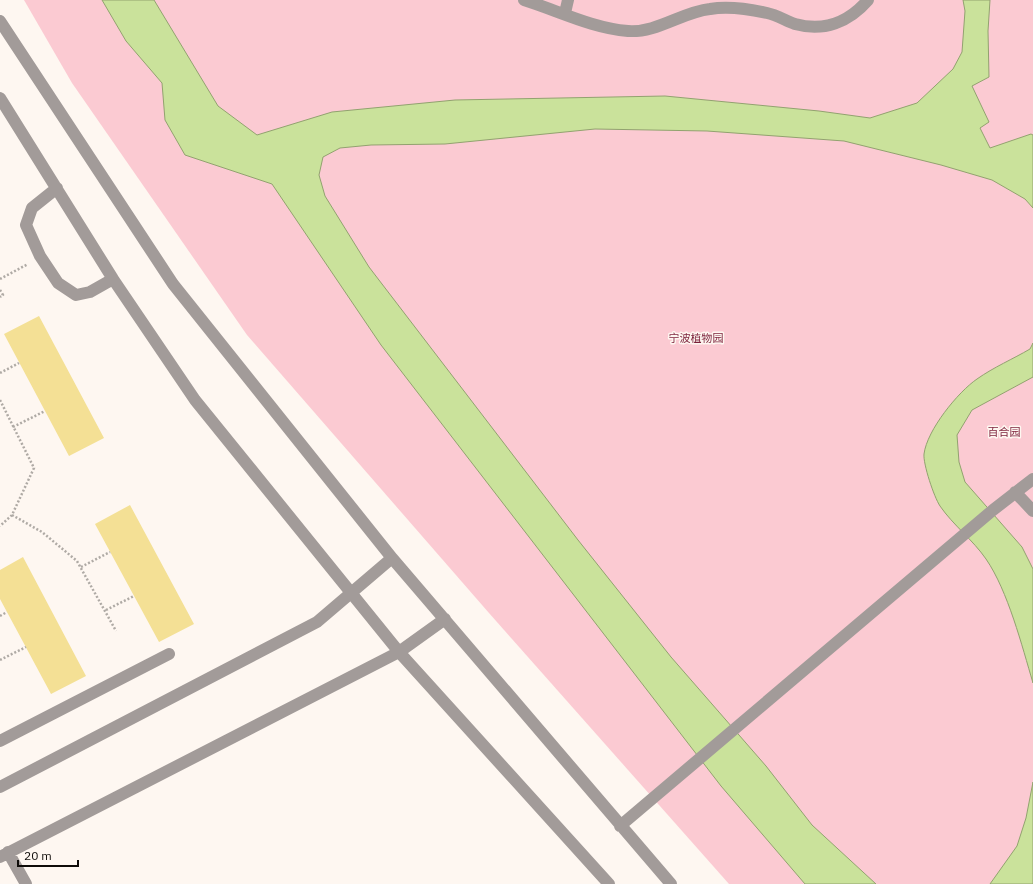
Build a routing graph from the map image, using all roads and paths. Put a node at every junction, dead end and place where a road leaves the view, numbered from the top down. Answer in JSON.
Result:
{"nodes":[{"id":1,"x":524,"y":0,"type":"edge"},
{"id":2,"x":568,"y":0,"type":"edge"},
{"id":3,"x":868,"y":0,"type":"edge"},
{"id":4,"x":564,"y":13,"type":"junction"},
{"id":5,"x":0,"y":21,"type":"edge"},
{"id":6,"x":0,"y":98,"type":"edge"},
{"id":7,"x":57,"y":188,"type":"junction"},
{"id":8,"x":40,"y":256,"type":"junction"},
{"id":9,"x":0,"y":279,"type":"edge"},
{"id":10,"x":113,"y":279,"type":"junction"},
{"id":11,"x":0,"y":290,"type":"edge"},
{"id":12,"x":0,"y":296,"type":"edge"},
{"id":13,"x":19,"y":363,"type":"dead end"},
{"id":14,"x":0,"y":373,"type":"edge"},
{"id":15,"x":0,"y":400,"type":"edge"},
{"id":16,"x":45,"y":411,"type":"dead end"},
{"id":17,"x":14,"y":427,"type":"junction"},
{"id":18,"x":1033,"y":479,"type":"edge"},
{"id":19,"x":1015,"y":492,"type":"junction"},
{"id":20,"x":1033,"y":511,"type":"edge"},
{"id":21,"x":12,"y":514,"type":"junction"},
{"id":22,"x":0,"y":526,"type":"edge"},
{"id":23,"x":110,"y":552,"type":"dead end"},
{"id":24,"x":392,"y":558,"type":"junction"},
{"id":25,"x":81,"y":567,"type":"junction"},
{"id":26,"x":351,"y":593,"type":"junction"},
{"id":27,"x":134,"y":596,"type":"dead end"},
{"id":28,"x":106,"y":610,"type":"junction"},
{"id":29,"x":7,"y":612,"type":"dead end"},
{"id":30,"x":0,"y":616,"type":"edge"},
{"id":31,"x":444,"y":619,"type":"junction"},
{"id":32,"x":116,"y":631,"type":"dead end"},
{"id":33,"x":26,"y":647,"type":"dead end"},
{"id":34,"x":399,"y":652,"type":"junction"},
{"id":35,"x":170,"y":654,"type":"dead end"},
{"id":36,"x":0,"y":660,"type":"edge"},
{"id":37,"x":0,"y":741,"type":"edge"},
{"id":38,"x":0,"y":787,"type":"edge"},
{"id":39,"x":620,"y":826,"type":"junction"},
{"id":40,"x":4,"y":854,"type":"edge"},
{"id":41,"x":26,"y":884,"type":"edge"},
{"id":42,"x":609,"y":884,"type":"edge"},
{"id":43,"x":671,"y":884,"type":"edge"}],
"edges":[{"from":1,"to":4,"type":"street"},
{"from":2,"to":4,"type":"street"},
{"from":3,"to":4,"type":"street"},
{"from":5,"to":24,"type":"street"},
{"from":6,"to":7,"type":"street"},
{"from":7,"to":8,"type":"street"},
{"from":7,"to":10,"type":"street"},
{"from":8,"to":9,"type":"path"},
{"from":8,"to":10,"type":"street"},
{"from":10,"to":26,"type":"street"},
{"from":11,"to":12,"type":"path"},
{"from":13,"to":14,"type":"path"},
{"from":15,"to":17,"type":"path"},
{"from":16,"to":17,"type":"path"},
{"from":17,"to":21,"type":"path"},
{"from":18,"to":19,"type":"street"},
{"from":19,"to":20,"type":"street"},
{"from":19,"to":39,"type":"street"},
{"from":21,"to":22,"type":"path"},
{"from":21,"to":25,"type":"path"},
{"from":23,"to":25,"type":"path"},
{"from":24,"to":26,"type":"street"},
{"from":24,"to":31,"type":"street"},
{"from":25,"to":28,"type":"path"},
{"from":26,"to":34,"type":"street"},
{"from":26,"to":38,"type":"street"},
{"from":27,"to":28,"type":"path"},
{"from":28,"to":32,"type":"path"},
{"from":29,"to":30,"type":"path"},
{"from":31,"to":34,"type":"street"},
{"from":31,"to":39,"type":"street"},
{"from":33,"to":36,"type":"path"},
{"from":34,"to":40,"type":"street"},
{"from":34,"to":42,"type":"street"},
{"from":35,"to":37,"type":"street"},
{"from":39,"to":43,"type":"street"},
{"from":40,"to":41,"type":"street"}]}
